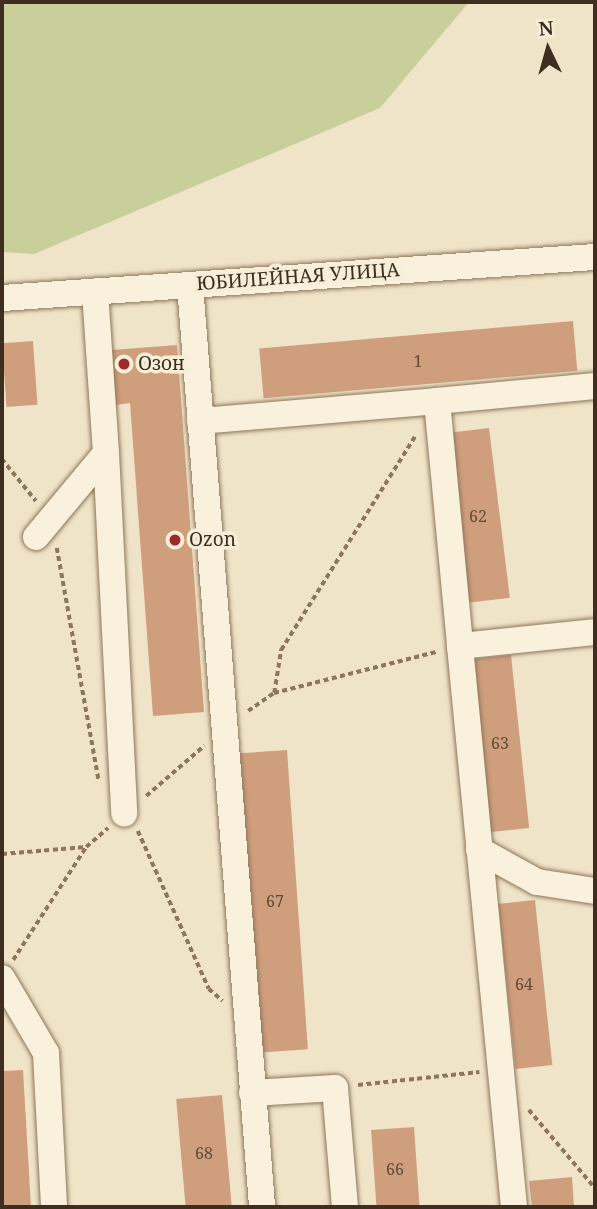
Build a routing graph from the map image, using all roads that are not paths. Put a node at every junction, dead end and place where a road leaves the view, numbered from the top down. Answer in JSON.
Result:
{"nodes":[{"id":1,"x":595,"y":257,"type":"edge"},
{"id":2,"x":190,"y":285,"type":"junction"},
{"id":3,"x":95,"y":291,"type":"junction"},
{"id":4,"x":2,"y":298,"type":"edge"},
{"id":5,"x":595,"y":386,"type":"edge"},
{"id":6,"x":437,"y":401,"type":"junction"},
{"id":7,"x":200,"y":421,"type":"junction"},
{"id":8,"x":106,"y":453,"type":"junction"},
{"id":9,"x":36,"y":537,"type":"dead end"},
{"id":10,"x":595,"y":632,"type":"edge"},
{"id":11,"x":460,"y":646,"type":"junction"},
{"id":12,"x":124,"y":814,"type":"dead end"},
{"id":13,"x":479,"y":850,"type":"junction"},
{"id":14,"x":595,"y":891,"type":"edge"},
{"id":15,"x":5,"y":972,"type":"edge"},
{"id":16,"x":252,"y":1093,"type":"junction"},
{"id":17,"x":54,"y":1207,"type":"edge"},
{"id":18,"x":262,"y":1207,"type":"edge"},
{"id":19,"x":345,"y":1207,"type":"edge"},
{"id":20,"x":514,"y":1207,"type":"edge"}],
"edges":[{"from":1,"to":2,"type":"street","name":"ЮБИЛЕЙНАЯ УЛИЦА"},
{"from":2,"to":3,"type":"street","name":"ЮБИЛЕЙНАЯ УЛИЦА"},
{"from":2,"to":7,"type":"street"},
{"from":3,"to":4,"type":"street","name":"ЮБИЛЕЙНАЯ УЛИЦА"},
{"from":3,"to":8,"type":"street"},
{"from":5,"to":6,"type":"street"},
{"from":6,"to":7,"type":"street"},
{"from":6,"to":11,"type":"street"},
{"from":7,"to":16,"type":"street"},
{"from":8,"to":9,"type":"street"},
{"from":8,"to":12,"type":"street"},
{"from":10,"to":11,"type":"street"},
{"from":11,"to":13,"type":"street"},
{"from":13,"to":14,"type":"street"},
{"from":13,"to":20,"type":"street"},
{"from":15,"to":17,"type":"street"},
{"from":16,"to":18,"type":"street"},
{"from":16,"to":19,"type":"street"}]}
